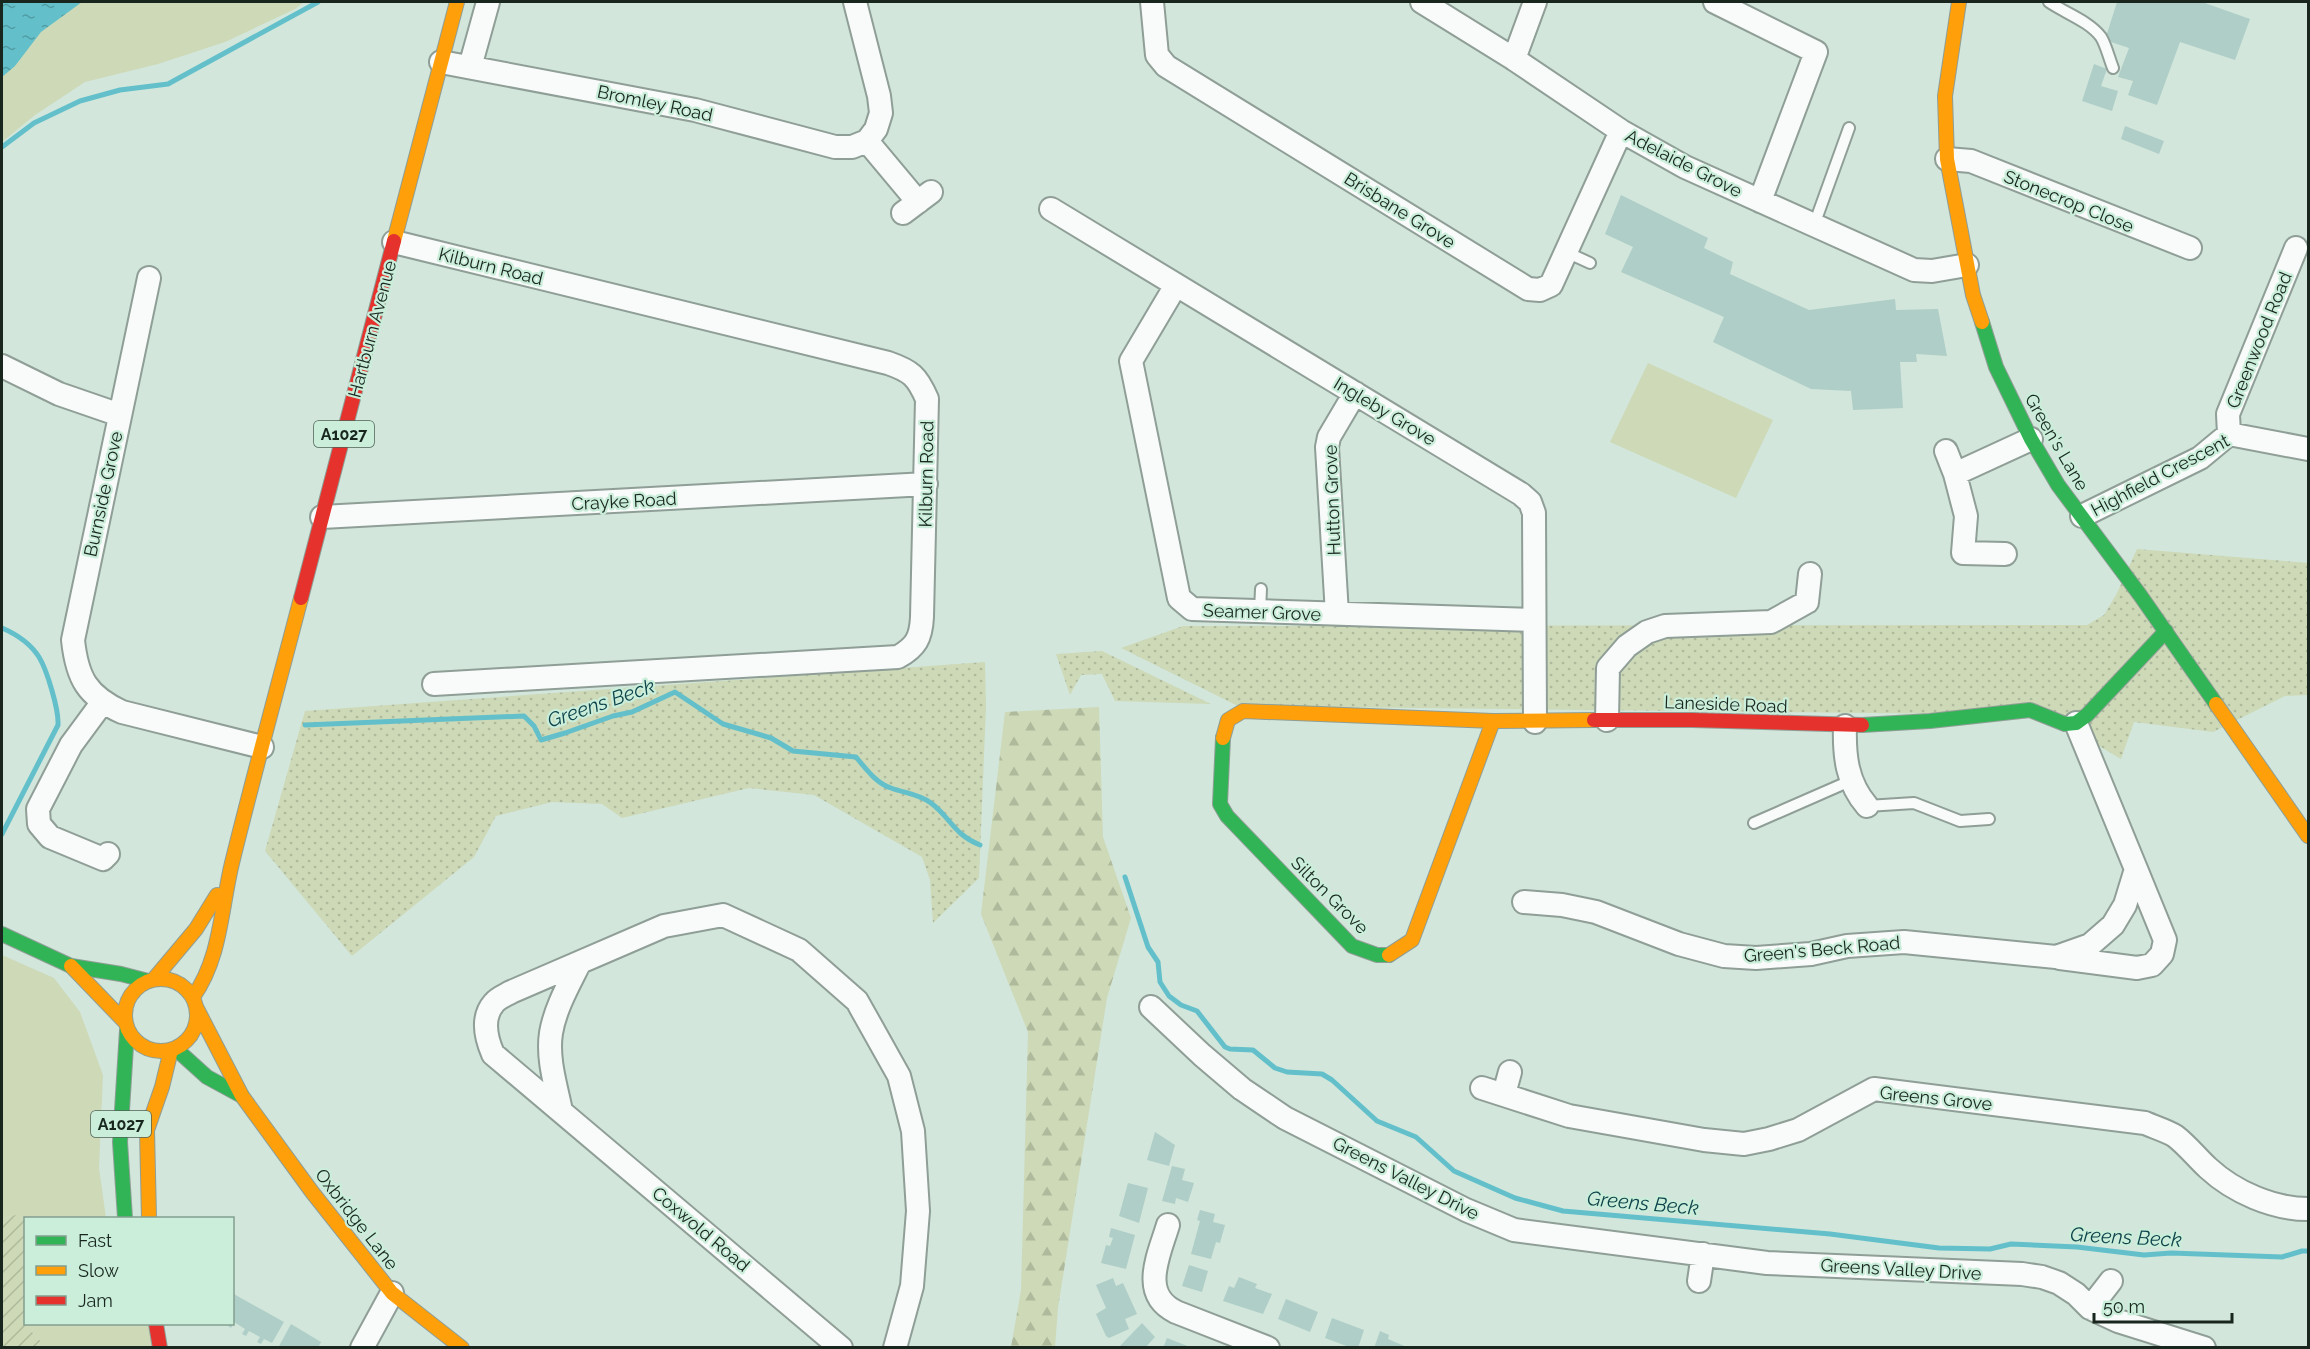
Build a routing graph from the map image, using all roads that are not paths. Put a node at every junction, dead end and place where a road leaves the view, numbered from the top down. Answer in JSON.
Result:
{"nodes":[{"id":1,"x":457,"y":2,"type":"edge"},
{"id":2,"x":488,"y":2,"type":"edge"},
{"id":3,"x":855,"y":2,"type":"edge"},
{"id":4,"x":1152,"y":2,"type":"edge"},
{"id":5,"x":1422,"y":2,"type":"edge"},
{"id":6,"x":1535,"y":2,"type":"edge"},
{"id":7,"x":1715,"y":2,"type":"edge"},
{"id":8,"x":1959,"y":2,"type":"edge"},
{"id":9,"x":2049,"y":2,"type":"edge"},
{"id":10,"x":1514,"y":59,"type":"junction"},
{"id":11,"x":441,"y":62,"type":"junction"},
{"id":12,"x":470,"y":67,"type":"junction"},
{"id":13,"x":2113,"y":68,"type":"dead end"},
{"id":14,"x":1850,"y":128,"type":"dead end"},
{"id":15,"x":1621,"y":131,"type":"junction"},
{"id":16,"x":867,"y":141,"type":"junction"},
{"id":17,"x":1947,"y":159,"type":"junction"},
{"id":18,"x":1760,"y":201,"type":"junction"},
{"id":19,"x":917,"y":203,"type":"dead end"},
{"id":20,"x":1051,"y":209,"type":"dead end"},
{"id":21,"x":1818,"y":214,"type":"dead end"},
{"id":22,"x":394,"y":242,"type":"junction"},
{"id":23,"x":2190,"y":248,"type":"dead end"},
{"id":24,"x":2296,"y":248,"type":"dead end"},
{"id":25,"x":1566,"y":252,"type":"junction"},
{"id":26,"x":1590,"y":263,"type":"dead end"},
{"id":27,"x":1967,"y":265,"type":"junction"},
{"id":28,"x":149,"y":278,"type":"dead end"},
{"id":29,"x":1176,"y":285,"type":"junction"},
{"id":30,"x":2,"y":366,"type":"edge"},
{"id":31,"x":1355,"y":393,"type":"junction"},
{"id":32,"x":120,"y":415,"type":"junction"},
{"id":33,"x":2229,"y":434,"type":"junction"},
{"id":34,"x":2031,"y":439,"type":"junction"},
{"id":35,"x":2308,"y":449,"type":"edge"},
{"id":36,"x":1946,"y":451,"type":"dead end"},
{"id":37,"x":1955,"y":474,"type":"junction"},
{"id":38,"x":926,"y":484,"type":"junction"},
{"id":39,"x":2082,"y":516,"type":"junction"},
{"id":40,"x":322,"y":517,"type":"junction"},
{"id":41,"x":2005,"y":554,"type":"dead end"},
{"id":42,"x":1810,"y":574,"type":"dead end"},
{"id":43,"x":1337,"y":614,"type":"junction"},
{"id":44,"x":1534,"y":620,"type":"junction"},
{"id":45,"x":2166,"y":631,"type":"junction"},
{"id":46,"x":447,"y":688,"type":"dead end"},
{"id":47,"x":102,"y":702,"type":"junction"},
{"id":48,"x":1243,"y":711,"type":"joint"},
{"id":49,"x":1607,"y":720,"type":"junction"},
{"id":50,"x":1493,"y":721,"type":"junction"},
{"id":51,"x":1535,"y":722,"type":"junction"},
{"id":52,"x":2076,"y":723,"type":"junction"},
{"id":53,"x":1845,"y":726,"type":"junction"},
{"id":54,"x":262,"y":747,"type":"junction"},
{"id":55,"x":1850,"y":781,"type":"junction"},
{"id":56,"x":1867,"y":806,"type":"joint"},
{"id":57,"x":1989,"y":819,"type":"dead end"},
{"id":58,"x":1754,"y":823,"type":"dead end"},
{"id":59,"x":2308,"y":836,"type":"edge"},
{"id":60,"x":108,"y":854,"type":"dead end"},
{"id":61,"x":231,"y":866,"type":"junction"},
{"id":62,"x":2136,"y":869,"type":"junction"},
{"id":63,"x":1524,"y":902,"type":"dead end"},
{"id":64,"x":2,"y":934,"type":"edge"},
{"id":65,"x":2056,"y":957,"type":"junction"},
{"id":66,"x":579,"y":964,"type":"junction"},
{"id":67,"x":72,"y":966,"type":"junction"},
{"id":68,"x":151,"y":980,"type":"junction"},
{"id":69,"x":194,"y":1002,"type":"junction"},
{"id":70,"x":1151,"y":1007,"type":"dead end"},
{"id":71,"x":126,"y":1026,"type":"junction"},
{"id":72,"x":173,"y":1049,"type":"junction"},
{"id":73,"x":1510,"y":1072,"type":"dead end"},
{"id":74,"x":1482,"y":1088,"type":"dead end"},
{"id":75,"x":1504,"y":1094,"type":"junction"},
{"id":76,"x":242,"y":1096,"type":"junction"},
{"id":77,"x":561,"y":1112,"type":"junction"},
{"id":78,"x":2308,"y":1209,"type":"edge"},
{"id":79,"x":125,"y":1217,"type":"edge"},
{"id":80,"x":149,"y":1217,"type":"edge"},
{"id":81,"x":1168,"y":1225,"type":"dead end"},
{"id":82,"x":1703,"y":1254,"type":"junction"},
{"id":83,"x":1699,"y":1281,"type":"dead end"},
{"id":84,"x":2111,"y":1281,"type":"dead end"},
{"id":85,"x":392,"y":1293,"type":"junction"},
{"id":86,"x":2090,"y":1308,"type":"junction"},
{"id":87,"x":362,"y":1347,"type":"edge"},
{"id":88,"x":462,"y":1347,"type":"edge"},
{"id":89,"x":841,"y":1347,"type":"edge"},
{"id":90,"x":895,"y":1347,"type":"edge"},
{"id":91,"x":1268,"y":1347,"type":"edge"},
{"id":92,"x":2204,"y":1347,"type":"edge"}],
"edges":[{"from":1,"to":11,"type":"street","name":"Hartburn Avenue","number":"A1027"},
{"from":2,"to":12,"type":"street"},
{"from":3,"to":16,"type":"street"},
{"from":4,"to":25,"type":"street","name":"Brisbane Grove"},
{"from":5,"to":10,"type":"street","name":"Adelaide Grove"},
{"from":6,"to":10,"type":"street"},
{"from":7,"to":18,"type":"street"},
{"from":8,"to":17,"type":"street","name":"Green's Lane"},
{"from":9,"to":13,"type":"lane"},
{"from":10,"to":15,"type":"street","name":"Adelaide Grove"},
{"from":11,"to":12,"type":"street","name":"Bromley Road"},
{"from":11,"to":22,"type":"street","name":"Hartburn Avenue","number":"A1027"},
{"from":12,"to":16,"type":"street","name":"Bromley Road"},
{"from":14,"to":21,"type":"lane"},
{"from":15,"to":18,"type":"street","name":"Adelaide Grove"},
{"from":15,"to":25,"type":"street","name":"Brisbane Grove"},
{"from":16,"to":19,"type":"street"},
{"from":17,"to":23,"type":"street","name":"Stonecrop Close"},
{"from":17,"to":27,"type":"street","name":"Green's Lane"},
{"from":18,"to":27,"type":"street","name":"Adelaide Grove"},
{"from":20,"to":29,"type":"street","name":"Ingleby Grove"},
{"from":22,"to":38,"type":"street","name":"Kilburn Road"},
{"from":22,"to":40,"type":"street","name":"Hartburn Avenue","number":"A1027"},
{"from":24,"to":33,"type":"street","name":"Greenwood Road"},
{"from":25,"to":26,"type":"lane"},
{"from":27,"to":34,"type":"street","name":"Green's Lane"},
{"from":28,"to":32,"type":"street","name":"Burnside Grove"},
{"from":29,"to":31,"type":"street","name":"Ingleby Grove"},
{"from":29,"to":43,"type":"street","name":"Seamer Grove"},
{"from":30,"to":32,"type":"street"},
{"from":31,"to":43,"type":"street","name":"Hutton Grove"},
{"from":31,"to":44,"type":"street","name":"Ingleby Grove"},
{"from":32,"to":47,"type":"street","name":"Burnside Grove"},
{"from":33,"to":35,"type":"street","name":"Highfield Crescent"},
{"from":33,"to":39,"type":"street","name":"Highfield Crescent"},
{"from":34,"to":37,"type":"street"},
{"from":34,"to":39,"type":"street","name":"Green's Lane"},
{"from":36,"to":37,"type":"street"},
{"from":37,"to":41,"type":"street"},
{"from":38,"to":40,"type":"street","name":"Crayke Road"},
{"from":38,"to":46,"type":"street","name":"Kilburn Road"},
{"from":39,"to":45,"type":"street","name":"Green's Lane"},
{"from":40,"to":54,"type":"street","name":"Hartburn Avenue","number":"A1027"},
{"from":42,"to":49,"type":"street"},
{"from":43,"to":44,"type":"street","name":"Seamer Grove"},
{"from":44,"to":51,"type":"street","name":"Ingleby Grove"},
{"from":45,"to":52,"type":"street"},
{"from":45,"to":59,"type":"street","name":"Green's Lane"},
{"from":47,"to":54,"type":"street","name":"Burnside Grove"},
{"from":47,"to":60,"type":"street"},
{"from":48,"to":50,"type":"street","name":"Laneside Road"},
{"from":48,"to":50,"type":"street","name":"Silton Grove"},
{"from":49,"to":51,"type":"street","name":"Laneside Road"},
{"from":49,"to":53,"type":"street","name":"Laneside Road"},
{"from":50,"to":51,"type":"street","name":"Laneside Road"},
{"from":52,"to":53,"type":"street","name":"Laneside Road"},
{"from":52,"to":62,"type":"street","name":"Green's Beck Road"},
{"from":53,"to":55,"type":"street"},
{"from":54,"to":61,"type":"street","name":"Hartburn Avenue","number":"A1027"},
{"from":55,"to":56,"type":"street"},
{"from":55,"to":58,"type":"lane"},
{"from":56,"to":57,"type":"lane"},
{"from":61,"to":68,"type":"street","name":"Hartburn Avenue","number":"A1027"},
{"from":61,"to":69,"type":"street","name":"Hartburn Avenue","number":"A1027"},
{"from":62,"to":65,"type":"street","name":"Green's Beck Road"},
{"from":62,"to":65,"type":"street","name":"Green's Beck Road"},
{"from":63,"to":65,"type":"street","name":"Green's Beck Road"},
{"from":64,"to":67,"type":"street"},
{"from":66,"to":77,"type":"street"},
{"from":66,"to":77,"type":"street","name":"Coxwold Road"},
{"from":66,"to":90,"type":"street","name":"Coxwold Road"},
{"from":67,"to":68,"type":"street"},
{"from":67,"to":71,"type":"street"},
{"from":68,"to":69,"type":"street"},
{"from":68,"to":71,"type":"street","number":"A1027"},
{"from":69,"to":72,"type":"street","number":"A1027"},
{"from":69,"to":76,"type":"street","name":"Oxbridge Lane"},
{"from":70,"to":82,"type":"street","name":"Greens Valley Drive"},
{"from":71,"to":72,"type":"street"},
{"from":71,"to":79,"type":"street","number":"A1027"},
{"from":72,"to":76,"type":"street","name":"Oxbridge Lane"},
{"from":72,"to":80,"type":"street","number":"A1027"},
{"from":73,"to":75,"type":"street"},
{"from":74,"to":75,"type":"street","name":"Greens Grove"},
{"from":75,"to":78,"type":"street","name":"Greens Grove"},
{"from":76,"to":85,"type":"street","name":"Oxbridge Lane"},
{"from":77,"to":89,"type":"street","name":"Coxwold Road"},
{"from":81,"to":91,"type":"street"},
{"from":82,"to":83,"type":"street"},
{"from":82,"to":86,"type":"street","name":"Greens Valley Drive"},
{"from":84,"to":86,"type":"street"},
{"from":85,"to":87,"type":"street"},
{"from":85,"to":88,"type":"street","name":"Oxbridge Lane"},
{"from":86,"to":92,"type":"street","name":"Greens Valley Drive"}]}
